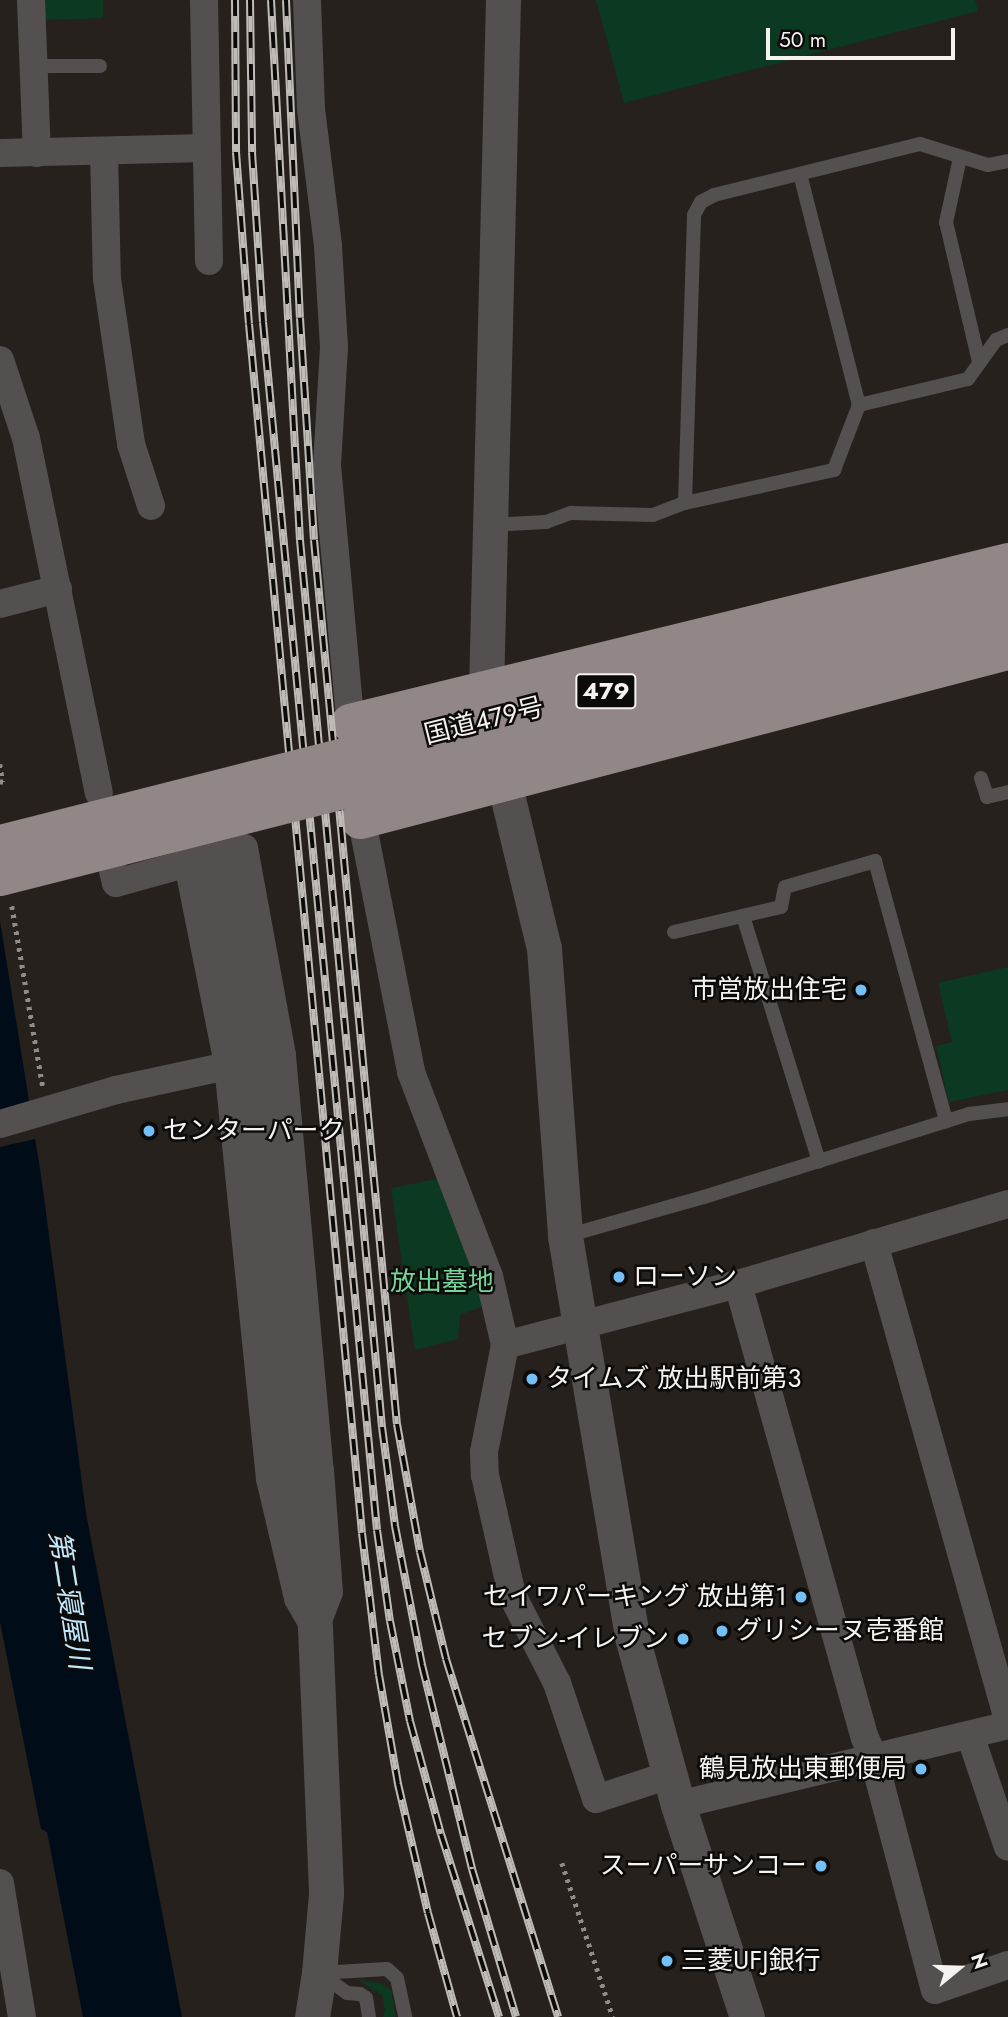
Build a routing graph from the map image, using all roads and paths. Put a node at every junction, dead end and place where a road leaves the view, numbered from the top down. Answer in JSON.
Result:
{"nodes":[{"id":1,"x":31,"y":0,"type":"edge"},
{"id":2,"x":204,"y":0,"type":"edge"},
{"id":3,"x":307,"y":0,"type":"edge"},
{"id":4,"x":503,"y":0,"type":"edge"},
{"id":5,"x":34,"y":66,"type":"junction"},
{"id":6,"x":100,"y":66,"type":"dead end"},
{"id":7,"x":206,"y":148,"type":"junction"},
{"id":8,"x":104,"y":151,"type":"junction"},
{"id":9,"x":0,"y":153,"type":"edge"},
{"id":10,"x":37,"y":153,"type":"junction"},
{"id":11,"x":960,"y":158,"type":"junction"},
{"id":12,"x":1008,"y":161,"type":"edge"},
{"id":13,"x":800,"y":174,"type":"junction"},
{"id":14,"x":209,"y":261,"type":"dead end"},
{"id":15,"x":1008,"y":335,"type":"edge"},
{"id":16,"x":0,"y":360,"type":"edge"},
{"id":17,"x":979,"y":362,"type":"junction"},
{"id":18,"x":859,"y":405,"type":"junction"},
{"id":19,"x":685,"y":503,"type":"junction"},
{"id":20,"x":150,"y":506,"type":"dead end"},
{"id":21,"x":491,"y":525,"type":"junction"},
{"id":22,"x":1008,"y":562,"type":"edge"},
{"id":23,"x":58,"y":589,"type":"junction"},
{"id":24,"x":1008,"y":589,"type":"edge"},
{"id":25,"x":0,"y":604,"type":"edge"},
{"id":26,"x":1008,"y":622,"type":"edge"},
{"id":27,"x":1008,"y":651,"type":"edge"},
{"id":28,"x":486,"y":690,"type":"junction"},
{"id":29,"x":350,"y":723,"type":"junction"},
{"id":30,"x":0,"y":764,"type":"edge"},
{"id":31,"x":981,"y":778,"type":"dead end"},
{"id":32,"x":0,"y":782,"type":"edge"},
{"id":33,"x":504,"y":782,"type":"junction"},
{"id":34,"x":1008,"y":792,"type":"edge"},
{"id":35,"x":99,"y":793,"type":"dead end"},
{"id":36,"x":206,"y":808,"type":"junction"},
{"id":37,"x":360,"y":820,"type":"junction"},
{"id":38,"x":0,"y":844,"type":"edge"},
{"id":39,"x":188,"y":863,"type":"junction"},
{"id":40,"x":113,"y":871,"type":"dead end"},
{"id":41,"x":6,"y":890,"type":"edge"},
{"id":42,"x":743,"y":916,"type":"junction"},
{"id":43,"x":674,"y":932,"type":"dead end"},
{"id":44,"x":282,"y":1056,"type":"junction"},
{"id":45,"x":228,"y":1064,"type":"junction"},
{"id":46,"x":1008,"y":1109,"type":"edge"},
{"id":47,"x":42,"y":1114,"type":"junction"},
{"id":48,"x":946,"y":1121,"type":"junction"},
{"id":49,"x":0,"y":1124,"type":"edge"},
{"id":50,"x":819,"y":1161,"type":"junction"},
{"id":51,"x":1008,"y":1204,"type":"edge"},
{"id":52,"x":565,"y":1236,"type":"junction"},
{"id":53,"x":874,"y":1243,"type":"junction"},
{"id":54,"x":738,"y":1284,"type":"junction"},
{"id":55,"x":579,"y":1328,"type":"junction"},
{"id":56,"x":506,"y":1345,"type":"junction"},
{"id":57,"x":314,"y":1628,"type":"junction"},
{"id":58,"x":1008,"y":1719,"type":"edge"},
{"id":59,"x":1008,"y":1725,"type":"edge"},
{"id":60,"x":970,"y":1735,"type":"junction"},
{"id":61,"x":873,"y":1756,"type":"junction"},
{"id":62,"x":673,"y":1790,"type":"junction"},
{"id":63,"x":1008,"y":1847,"type":"edge"},
{"id":64,"x":562,"y":1863,"type":"dead end"},
{"id":65,"x":0,"y":1883,"type":"edge"},
{"id":66,"x":4,"y":1924,"type":"edge"},
{"id":67,"x":1008,"y":1965,"type":"edge"},
{"id":68,"x":319,"y":1973,"type":"junction"},
{"id":69,"x":22,"y":2017,"type":"edge"},
{"id":70,"x":312,"y":2017,"type":"edge"},
{"id":71,"x":369,"y":2017,"type":"edge"},
{"id":72,"x":405,"y":2017,"type":"edge"},
{"id":73,"x":613,"y":2017,"type":"edge"},
{"id":74,"x":747,"y":2017,"type":"edge"}],
"edges":[{"from":1,"to":5,"type":"street"},
{"from":2,"to":7,"type":"street"},
{"from":3,"to":29,"type":"street"},
{"from":4,"to":21,"type":"street"},
{"from":5,"to":6,"type":"lane"},
{"from":5,"to":10,"type":"street"},
{"from":7,"to":8,"type":"street"},
{"from":7,"to":14,"type":"street"},
{"from":8,"to":10,"type":"street"},
{"from":8,"to":20,"type":"street"},
{"from":9,"to":10,"type":"street"},
{"from":11,"to":12,"type":"lane"},
{"from":11,"to":13,"type":"lane"},
{"from":11,"to":17,"type":"lane"},
{"from":13,"to":18,"type":"lane"},
{"from":13,"to":19,"type":"lane"},
{"from":15,"to":17,"type":"lane"},
{"from":16,"to":23,"type":"street"},
{"from":17,"to":18,"type":"lane"},
{"from":18,"to":19,"type":"lane"},
{"from":19,"to":21,"type":"lane"},
{"from":21,"to":28,"type":"street"},
{"from":22,"to":28,"type":"highway"},
{"from":23,"to":25,"type":"street"},
{"from":23,"to":35,"type":"street"},
{"from":24,"to":36,"type":"highway","name":"国道479号","number":"479","bridge":true},
{"from":26,"to":36,"type":"highway","name":"国道479号","number":"479","bridge":true},
{"from":27,"to":33,"type":"highway"},
{"from":28,"to":29,"type":"highway"},
{"from":28,"to":33,"type":"street"},
{"from":29,"to":37,"type":"street"},
{"from":30,"to":32,"type":"path"},
{"from":31,"to":34,"type":"lane"},
{"from":33,"to":37,"type":"highway"},
{"from":33,"to":52,"type":"street"},
{"from":36,"to":38,"type":"highway","name":"国道479号","number":"479","bridge":true},
{"from":36,"to":41,"type":"highway","name":"国道479号","number":"479","bridge":true},
{"from":36,"to":57,"type":"street","bridge":true},
{"from":37,"to":56,"type":"street"},
{"from":39,"to":40,"type":"street"},
{"from":39,"to":44,"type":"street"},
{"from":39,"to":45,"type":"street"},
{"from":41,"to":47,"type":"path"},
{"from":42,"to":43,"type":"lane"},
{"from":42,"to":48,"type":"lane"},
{"from":42,"to":50,"type":"lane"},
{"from":44,"to":45,"type":"street"},
{"from":44,"to":57,"type":"street"},
{"from":45,"to":47,"type":"street"},
{"from":45,"to":57,"type":"street"},
{"from":46,"to":48,"type":"lane"},
{"from":47,"to":49,"type":"street"},
{"from":48,"to":50,"type":"lane"},
{"from":50,"to":52,"type":"lane"},
{"from":51,"to":53,"type":"street"},
{"from":52,"to":55,"type":"street"},
{"from":53,"to":54,"type":"street"},
{"from":53,"to":58,"type":"street"},
{"from":54,"to":55,"type":"street"},
{"from":54,"to":61,"type":"street"},
{"from":55,"to":56,"type":"street"},
{"from":55,"to":62,"type":"street"},
{"from":56,"to":62,"type":"street"},
{"from":57,"to":68,"type":"street"},
{"from":59,"to":60,"type":"street"},
{"from":60,"to":61,"type":"street"},
{"from":60,"to":63,"type":"street"},
{"from":61,"to":62,"type":"street"},
{"from":61,"to":67,"type":"street"},
{"from":62,"to":74,"type":"street"},
{"from":64,"to":73,"type":"path"},
{"from":65,"to":66,"type":"street"},
{"from":66,"to":69,"type":"street"},
{"from":68,"to":70,"type":"street"},
{"from":68,"to":71,"type":"lane"},
{"from":68,"to":72,"type":"lane"}]}
